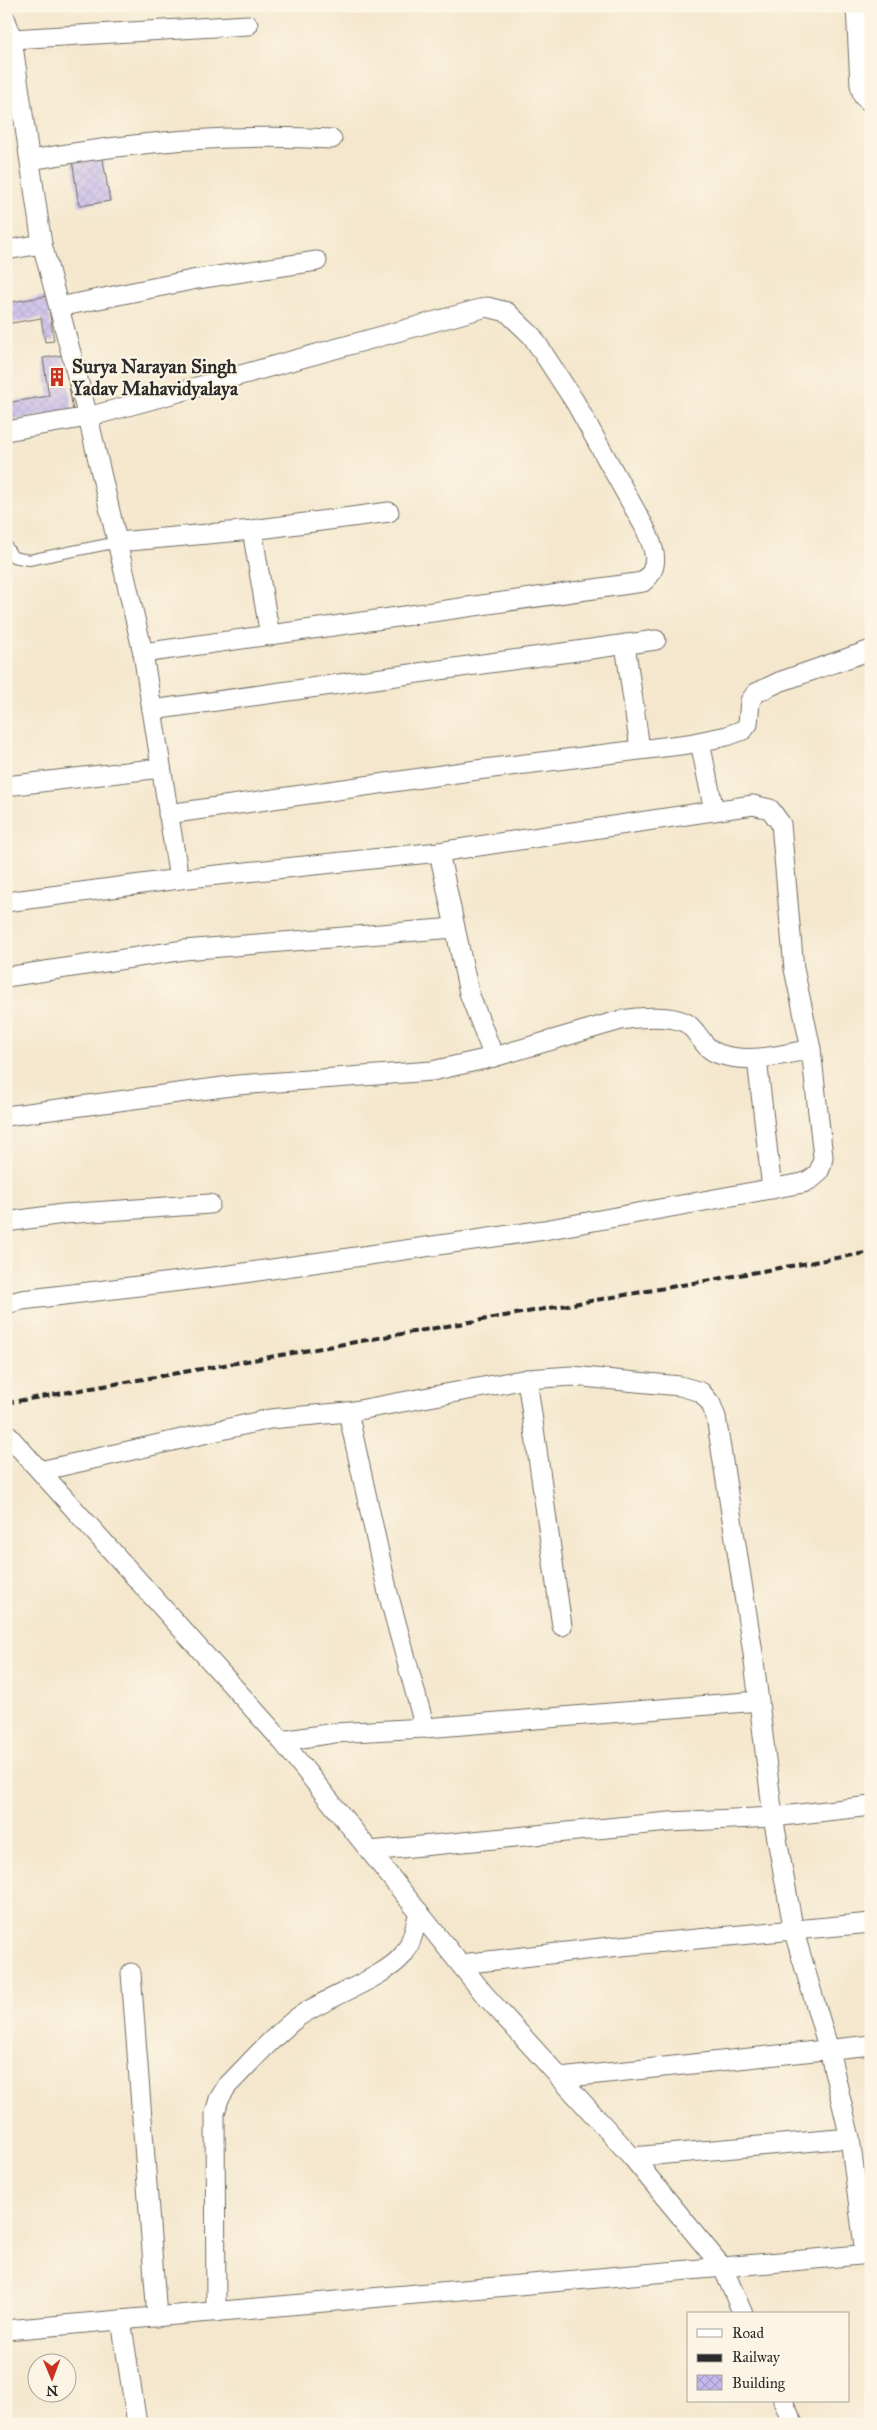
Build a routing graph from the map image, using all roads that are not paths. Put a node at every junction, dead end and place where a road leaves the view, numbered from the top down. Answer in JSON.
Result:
{"nodes":[{"id":1,"x":856,"y":6,"type":"edge"},
{"id":2,"x":6,"y":20,"type":"edge"},
{"id":3,"x":248,"y":25,"type":"dead end"},
{"id":4,"x":12,"y":39,"type":"junction"},
{"id":5,"x":871,"y":102,"type":"edge"},
{"id":6,"x":332,"y":139,"type":"dead end"},
{"id":7,"x":31,"y":160,"type":"junction"},
{"id":8,"x":42,"y":244,"type":"junction"},
{"id":9,"x":6,"y":250,"type":"edge"},
{"id":10,"x":317,"y":261,"type":"dead end"},
{"id":11,"x":59,"y":307,"type":"junction"},
{"id":12,"x":88,"y":417,"type":"junction"},
{"id":13,"x":6,"y":431,"type":"edge"},
{"id":14,"x":389,"y":512,"type":"dead end"},
{"id":15,"x":252,"y":530,"type":"junction"},
{"id":16,"x":118,"y":542,"type":"junction"},
{"id":17,"x":6,"y":545,"type":"edge"},
{"id":18,"x":270,"y":636,"type":"junction"},
{"id":19,"x":656,"y":640,"type":"dead end"},
{"id":20,"x":625,"y":644,"type":"junction"},
{"id":21,"x":871,"y":650,"type":"edge"},
{"id":22,"x":143,"y":653,"type":"junction"},
{"id":23,"x":152,"y":710,"type":"junction"},
{"id":24,"x":700,"y":742,"type":"junction"},
{"id":25,"x":640,"y":750,"type":"junction"},
{"id":26,"x":161,"y":768,"type":"junction"},
{"id":27,"x":6,"y":786,"type":"edge"},
{"id":28,"x":714,"y":811,"type":"junction"},
{"id":29,"x":168,"y":814,"type":"junction"},
{"id":30,"x":439,"y":852,"type":"junction"},
{"id":31,"x":179,"y":878,"type":"junction"},
{"id":32,"x":6,"y":902,"type":"edge"},
{"id":33,"x":454,"y":928,"type":"junction"},
{"id":34,"x":6,"y":977,"type":"edge"},
{"id":35,"x":811,"y":1049,"type":"junction"},
{"id":36,"x":494,"y":1058,"type":"junction"},
{"id":37,"x":757,"y":1059,"type":"junction"},
{"id":38,"x":6,"y":1116,"type":"edge"},
{"id":39,"x":772,"y":1189,"type":"junction"},
{"id":40,"x":210,"y":1204,"type":"dead end"},
{"id":41,"x":6,"y":1222,"type":"edge"},
{"id":42,"x":6,"y":1304,"type":"edge"},
{"id":43,"x":527,"y":1379,"type":"junction"},
{"id":44,"x":348,"y":1412,"type":"junction"},
{"id":45,"x":6,"y":1433,"type":"edge"},
{"id":46,"x":40,"y":1471,"type":"junction"},
{"id":47,"x":562,"y":1626,"type":"dead end"},
{"id":48,"x":759,"y":1701,"type":"junction"},
{"id":49,"x":425,"y":1728,"type":"junction"},
{"id":50,"x":282,"y":1741,"type":"junction"},
{"id":51,"x":871,"y":1806,"type":"edge"},
{"id":52,"x":773,"y":1817,"type":"junction"},
{"id":53,"x":370,"y":1851,"type":"junction"},
{"id":54,"x":419,"y":1912,"type":"junction"},
{"id":55,"x":871,"y":1923,"type":"edge"},
{"id":56,"x":794,"y":1932,"type":"junction"},
{"id":57,"x":460,"y":1964,"type":"junction"},
{"id":58,"x":131,"y":1973,"type":"dead end"},
{"id":59,"x":871,"y":2045,"type":"edge"},
{"id":60,"x":829,"y":2050,"type":"junction"},
{"id":61,"x":560,"y":2078,"type":"junction"},
{"id":62,"x":850,"y":2138,"type":"junction"},
{"id":63,"x":632,"y":2157,"type":"junction"},
{"id":64,"x":868,"y":2254,"type":"edge"},
{"id":65,"x":723,"y":2268,"type":"junction"},
{"id":66,"x":216,"y":2312,"type":"junction"},
{"id":67,"x":742,"y":2312,"type":"edge"},
{"id":68,"x":157,"y":2317,"type":"junction"},
{"id":69,"x":121,"y":2320,"type":"junction"},
{"id":70,"x":6,"y":2330,"type":"edge"},
{"id":71,"x":783,"y":2402,"type":"edge"},
{"id":72,"x":136,"y":2424,"type":"edge"},
{"id":73,"x":793,"y":2424,"type":"edge"}],
"edges":[{"from":1,"to":5,"type":"street"},
{"from":2,"to":4,"type":"street"},
{"from":3,"to":4,"type":"street"},
{"from":4,"to":7,"type":"street"},
{"from":6,"to":7,"type":"street"},
{"from":7,"to":8,"type":"street"},
{"from":8,"to":9,"type":"street"},
{"from":8,"to":11,"type":"street"},
{"from":10,"to":11,"type":"street"},
{"from":11,"to":12,"type":"street"},
{"from":12,"to":13,"type":"street"},
{"from":12,"to":16,"type":"street"},
{"from":12,"to":18,"type":"street"},
{"from":14,"to":15,"type":"street"},
{"from":15,"to":16,"type":"street"},
{"from":15,"to":18,"type":"street"},
{"from":16,"to":17,"type":"lane"},
{"from":16,"to":22,"type":"street"},
{"from":18,"to":22,"type":"street"},
{"from":19,"to":20,"type":"street"},
{"from":20,"to":23,"type":"street"},
{"from":20,"to":25,"type":"street"},
{"from":21,"to":24,"type":"street"},
{"from":22,"to":23,"type":"street"},
{"from":23,"to":26,"type":"street"},
{"from":24,"to":25,"type":"street"},
{"from":24,"to":28,"type":"street"},
{"from":25,"to":29,"type":"street"},
{"from":26,"to":27,"type":"street"},
{"from":26,"to":29,"type":"street"},
{"from":28,"to":30,"type":"street"},
{"from":28,"to":35,"type":"street"},
{"from":29,"to":31,"type":"street"},
{"from":30,"to":31,"type":"street"},
{"from":30,"to":33,"type":"street"},
{"from":31,"to":32,"type":"street"},
{"from":33,"to":34,"type":"street"},
{"from":33,"to":36,"type":"street"},
{"from":35,"to":37,"type":"street"},
{"from":35,"to":39,"type":"street"},
{"from":36,"to":37,"type":"street"},
{"from":36,"to":38,"type":"street"},
{"from":37,"to":39,"type":"street"},
{"from":39,"to":42,"type":"street"},
{"from":40,"to":41,"type":"street"},
{"from":43,"to":44,"type":"street"},
{"from":43,"to":47,"type":"street"},
{"from":43,"to":48,"type":"street"},
{"from":44,"to":46,"type":"street"},
{"from":44,"to":49,"type":"street"},
{"from":45,"to":46,"type":"street"},
{"from":46,"to":50,"type":"street"},
{"from":48,"to":49,"type":"street"},
{"from":48,"to":52,"type":"street"},
{"from":49,"to":50,"type":"street"},
{"from":50,"to":53,"type":"street"},
{"from":51,"to":52,"type":"street"},
{"from":52,"to":53,"type":"street"},
{"from":52,"to":56,"type":"street"},
{"from":53,"to":54,"type":"street"},
{"from":54,"to":57,"type":"street"},
{"from":54,"to":66,"type":"street"},
{"from":55,"to":56,"type":"street"},
{"from":56,"to":57,"type":"street"},
{"from":56,"to":60,"type":"street"},
{"from":57,"to":61,"type":"street"},
{"from":58,"to":68,"type":"street"},
{"from":59,"to":60,"type":"street"},
{"from":60,"to":61,"type":"street"},
{"from":60,"to":62,"type":"street"},
{"from":61,"to":63,"type":"street"},
{"from":62,"to":63,"type":"street"},
{"from":62,"to":64,"type":"street"},
{"from":63,"to":65,"type":"street"},
{"from":64,"to":65,"type":"street"},
{"from":65,"to":66,"type":"street"},
{"from":65,"to":67,"type":"street"},
{"from":66,"to":68,"type":"street"},
{"from":68,"to":69,"type":"street"},
{"from":69,"to":70,"type":"street"},
{"from":69,"to":72,"type":"street"},
{"from":71,"to":73,"type":"street"}]}
